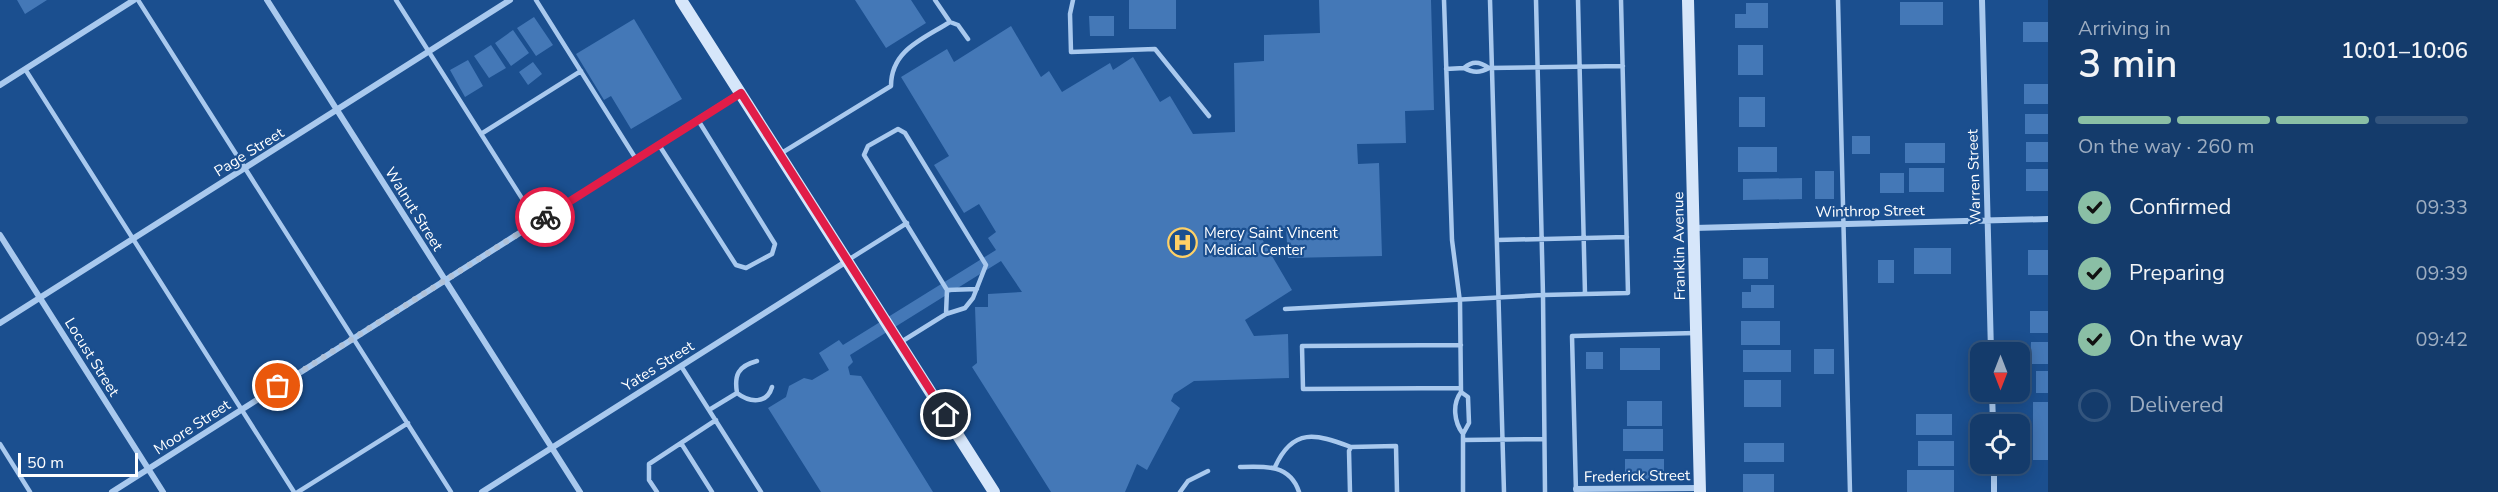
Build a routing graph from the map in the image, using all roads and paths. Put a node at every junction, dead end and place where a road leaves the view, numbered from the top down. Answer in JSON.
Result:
{"nodes":[{"id":1,"x":136,"y":0,"type":"edge"},
{"id":2,"x":267,"y":0,"type":"edge"},
{"id":3,"x":396,"y":0,"type":"edge"},
{"id":4,"x":510,"y":0,"type":"edge"},
{"id":5,"x":536,"y":0,"type":"edge"},
{"id":6,"x":681,"y":0,"type":"edge"},
{"id":7,"x":935,"y":0,"type":"edge"},
{"id":8,"x":1073,"y":0,"type":"edge"},
{"id":9,"x":1444,"y":0,"type":"edge"},
{"id":10,"x":1490,"y":0,"type":"edge"},
{"id":11,"x":1536,"y":0,"type":"edge"},
{"id":12,"x":1578,"y":0,"type":"edge"},
{"id":13,"x":1621,"y":0,"type":"edge"},
{"id":14,"x":1688,"y":0,"type":"edge"},
{"id":15,"x":1838,"y":0,"type":"edge"},
{"id":16,"x":1982,"y":0,"type":"edge"},
{"id":17,"x":950,"y":22,"type":"junction"},
{"id":18,"x":968,"y":39,"type":"dead end"},
{"id":19,"x":429,"y":50,"type":"junction"},
{"id":20,"x":1623,"y":66,"type":"junction"},
{"id":21,"x":1578,"y":67,"type":"junction"},
{"id":22,"x":1464,"y":68,"type":"junction"},
{"id":23,"x":1491,"y":68,"type":"junction"},
{"id":24,"x":1538,"y":68,"type":"junction"},
{"id":25,"x":25,"y":69,"type":"junction"},
{"id":26,"x":1446,"y":69,"type":"junction"},
{"id":27,"x":581,"y":71,"type":"junction"},
{"id":28,"x":0,"y":85,"type":"edge"},
{"id":29,"x":741,"y":93,"type":"junction"},
{"id":30,"x":337,"y":110,"type":"junction"},
{"id":31,"x":1209,"y":116,"type":"dead end"},
{"id":32,"x":698,"y":120,"type":"junction"},
{"id":33,"x":481,"y":134,"type":"junction"},
{"id":34,"x":659,"y":145,"type":"junction"},
{"id":35,"x":780,"y":155,"type":"junction"},
{"id":36,"x":636,"y":159,"type":"junction"},
{"id":37,"x":245,"y":169,"type":"junction"},
{"id":38,"x":2048,"y":219,"type":"edge"},
{"id":39,"x":1988,"y":220,"type":"junction"},
{"id":40,"x":537,"y":222,"type":"junction"},
{"id":41,"x":907,"y":223,"type":"junction"},
{"id":42,"x":1843,"y":224,"type":"junction"},
{"id":43,"x":1693,"y":228,"type":"junction"},
{"id":44,"x":0,"y":235,"type":"edge"},
{"id":45,"x":1627,"y":237,"type":"junction"},
{"id":46,"x":1583,"y":238,"type":"junction"},
{"id":47,"x":132,"y":239,"type":"junction"},
{"id":48,"x":1541,"y":239,"type":"junction"},
{"id":49,"x":1497,"y":240,"type":"junction"},
{"id":50,"x":847,"y":261,"type":"junction"},
{"id":51,"x":445,"y":280,"type":"junction"},
{"id":52,"x":977,"y":289,"type":"junction"},
{"id":53,"x":947,"y":290,"type":"junction"},
{"id":54,"x":1585,"y":294,"type":"junction"},
{"id":55,"x":1543,"y":296,"type":"junction"},
{"id":56,"x":1499,"y":297,"type":"junction"},
{"id":57,"x":40,"y":298,"type":"junction"},
{"id":58,"x":1460,"y":302,"type":"junction"},
{"id":59,"x":1285,"y":309,"type":"dead end"},
{"id":60,"x":946,"y":314,"type":"junction"},
{"id":61,"x":0,"y":324,"type":"edge"},
{"id":62,"x":1696,"y":333,"type":"junction"},
{"id":63,"x":354,"y":339,"type":"junction"},
{"id":64,"x":1991,"y":342,"type":"edge"},
{"id":65,"x":900,"y":343,"type":"junction"},
{"id":66,"x":1461,"y":345,"type":"junction"},
{"id":67,"x":757,"y":361,"type":"dead end"},
{"id":68,"x":681,"y":366,"type":"junction"},
{"id":69,"x":772,"y":387,"type":"dead end"},
{"id":70,"x":1461,"y":390,"type":"junction"},
{"id":71,"x":737,"y":393,"type":"junction"},
{"id":72,"x":240,"y":410,"type":"junction"},
{"id":73,"x":709,"y":410,"type":"junction"},
{"id":74,"x":716,"y":420,"type":"junction"},
{"id":75,"x":408,"y":423,"type":"junction"},
{"id":76,"x":1463,"y":434,"type":"junction"},
{"id":77,"x":1502,"y":439,"type":"junction"},
{"id":78,"x":1544,"y":439,"type":"junction"},
{"id":79,"x":1463,"y":440,"type":"junction"},
{"id":80,"x":681,"y":443,"type":"junction"},
{"id":81,"x":0,"y":444,"type":"edge"},
{"id":82,"x":552,"y":447,"type":"junction"},
{"id":83,"x":1351,"y":447,"type":"junction"},
{"id":84,"x":1240,"y":467,"type":"dead end"},
{"id":85,"x":1275,"y":467,"type":"junction"},
{"id":86,"x":148,"y":469,"type":"junction"},
{"id":87,"x":1208,"y":471,"type":"dead end"},
{"id":88,"x":1994,"y":474,"type":"edge"},
{"id":89,"x":1700,"y":490,"type":"edge"},
{"id":90,"x":1576,"y":491,"type":"edge"},
{"id":91,"x":30,"y":492,"type":"edge"},
{"id":92,"x":112,"y":492,"type":"edge"},
{"id":93,"x":163,"y":492,"type":"edge"},
{"id":94,"x":294,"y":492,"type":"edge"},
{"id":95,"x":298,"y":492,"type":"edge"},
{"id":96,"x":451,"y":492,"type":"edge"},
{"id":97,"x":482,"y":492,"type":"edge"},
{"id":98,"x":580,"y":492,"type":"edge"},
{"id":99,"x":657,"y":492,"type":"edge"},
{"id":100,"x":712,"y":492,"type":"edge"},
{"id":101,"x":761,"y":492,"type":"edge"},
{"id":102,"x":994,"y":492,"type":"edge"},
{"id":103,"x":1180,"y":492,"type":"edge"},
{"id":104,"x":1299,"y":492,"type":"edge"},
{"id":105,"x":1350,"y":492,"type":"edge"},
{"id":106,"x":1396,"y":492,"type":"edge"},
{"id":107,"x":1463,"y":492,"type":"edge"},
{"id":108,"x":1504,"y":492,"type":"edge"},
{"id":109,"x":1545,"y":492,"type":"edge"},
{"id":110,"x":1850,"y":492,"type":"edge"},
{"id":111,"x":1994,"y":492,"type":"edge"}],
"edges":[{"from":1,"to":25,"type":"street"},
{"from":1,"to":37,"type":"lane"},
{"from":2,"to":30,"type":"street","name":"Walnut Street"},
{"from":3,"to":19,"type":"lane"},
{"from":4,"to":19,"type":"street","name":"Page Street"},
{"from":5,"to":27,"type":"lane"},
{"from":6,"to":29,"type":"main road"},
{"from":7,"to":17,"type":"lane"},
{"from":8,"to":31,"type":"lane"},
{"from":9,"to":26,"type":"lane"},
{"from":10,"to":23,"type":"lane"},
{"from":11,"to":24,"type":"lane"},
{"from":12,"to":21,"type":"lane"},
{"from":13,"to":20,"type":"lane"},
{"from":14,"to":43,"type":"main road","name":"Franklin Avenue"},
{"from":15,"to":42,"type":"lane"},
{"from":16,"to":39,"type":"street","name":"Warren Street"},
{"from":17,"to":18,"type":"lane"},
{"from":17,"to":35,"type":"lane"},
{"from":19,"to":30,"type":"street","name":"Page Street"},
{"from":19,"to":33,"type":"lane"},
{"from":20,"to":21,"type":"lane"},
{"from":20,"to":45,"type":"lane"},
{"from":21,"to":24,"type":"lane"},
{"from":21,"to":46,"type":"lane"},
{"from":22,"to":23,"type":"lane"},
{"from":22,"to":23,"type":"lane"},
{"from":22,"to":26,"type":"lane"},
{"from":23,"to":24,"type":"lane"},
{"from":23,"to":49,"type":"lane"},
{"from":24,"to":48,"type":"lane"},
{"from":25,"to":28,"type":"street"},
{"from":25,"to":47,"type":"lane"},
{"from":26,"to":58,"type":"lane"},
{"from":27,"to":33,"type":"lane"},
{"from":27,"to":36,"type":"lane"},
{"from":29,"to":32,"type":"street","name":"Moore Street"},
{"from":29,"to":35,"type":"main road"},
{"from":30,"to":37,"type":"street","name":"Page Street"},
{"from":30,"to":51,"type":"street","name":"Walnut Street"},
{"from":32,"to":34,"type":"street","name":"Moore Street"},
{"from":32,"to":34,"type":"lane"},
{"from":33,"to":40,"type":"lane"},
{"from":34,"to":36,"type":"street","name":"Moore Street"},
{"from":35,"to":50,"type":"main road"},
{"from":36,"to":40,"type":"street","name":"Moore Street"},
{"from":37,"to":47,"type":"street","name":"Page Street"},
{"from":37,"to":63,"type":"lane"},
{"from":38,"to":39,"type":"street","name":"Winthrop Street"},
{"from":39,"to":42,"type":"street","name":"Winthrop Street"},
{"from":39,"to":64,"type":"street","name":"Warren Street"},
{"from":40,"to":51,"type":"street","name":"Moore Street"},
{"from":41,"to":50,"type":"lane"},
{"from":41,"to":52,"type":"lane"},
{"from":41,"to":53,"type":"lane"},
{"from":42,"to":43,"type":"street","name":"Winthrop Street"},
{"from":42,"to":110,"type":"lane"},
{"from":43,"to":62,"type":"main road","name":"Franklin Avenue"},
{"from":44,"to":57,"type":"street","name":"Locust Street"},
{"from":45,"to":46,"type":"lane"},
{"from":45,"to":54,"type":"lane"},
{"from":46,"to":48,"type":"lane"},
{"from":46,"to":54,"type":"lane"},
{"from":47,"to":57,"type":"street","name":"Page Street"},
{"from":47,"to":72,"type":"lane"},
{"from":48,"to":49,"type":"lane"},
{"from":48,"to":55,"type":"lane"},
{"from":49,"to":56,"type":"lane"},
{"from":50,"to":65,"type":"main road"},
{"from":50,"to":68,"type":"street","name":"Yates Street"},
{"from":51,"to":63,"type":"street","name":"Moore Street"},
{"from":51,"to":82,"type":"street","name":"Walnut Street"},
{"from":52,"to":53,"type":"lane"},
{"from":52,"to":60,"type":"lane"},
{"from":53,"to":60,"type":"lane"},
{"from":54,"to":55,"type":"lane"},
{"from":55,"to":56,"type":"lane"},
{"from":55,"to":78,"type":"lane"},
{"from":56,"to":58,"type":"lane"},
{"from":56,"to":77,"type":"lane"},
{"from":57,"to":61,"type":"street","name":"Page Street"},
{"from":57,"to":86,"type":"street","name":"Locust Street"},
{"from":58,"to":59,"type":"lane"},
{"from":58,"to":66,"type":"lane"},
{"from":60,"to":65,"type":"lane"},
{"from":62,"to":89,"type":"main road","name":"Franklin Avenue"},
{"from":62,"to":90,"type":"lane"},
{"from":63,"to":72,"type":"street","name":"Moore Street"},
{"from":63,"to":75,"type":"lane"},
{"from":65,"to":102,"type":"main road"},
{"from":66,"to":70,"type":"lane"},
{"from":66,"to":70,"type":"lane"},
{"from":67,"to":71,"type":"lane"},
{"from":68,"to":73,"type":"lane"},
{"from":68,"to":82,"type":"street","name":"Yates Street"},
{"from":69,"to":71,"type":"lane"},
{"from":70,"to":76,"type":"lane"},
{"from":70,"to":76,"type":"lane"},
{"from":71,"to":73,"type":"lane"},
{"from":72,"to":86,"type":"street","name":"Moore Street"},
{"from":72,"to":94,"type":"lane"},
{"from":73,"to":74,"type":"lane"},
{"from":74,"to":80,"type":"lane"},
{"from":74,"to":101,"type":"lane"},
{"from":75,"to":95,"type":"lane"},
{"from":75,"to":96,"type":"lane"},
{"from":76,"to":79,"type":"lane"},
{"from":77,"to":78,"type":"lane"},
{"from":77,"to":79,"type":"lane"},
{"from":77,"to":108,"type":"lane"},
{"from":78,"to":109,"type":"lane"},
{"from":79,"to":107,"type":"lane"},
{"from":80,"to":99,"type":"lane"},
{"from":80,"to":100,"type":"lane"},
{"from":81,"to":91,"type":"lane"},
{"from":82,"to":97,"type":"street","name":"Yates Street"},
{"from":82,"to":98,"type":"street","name":"Walnut Street"},
{"from":83,"to":85,"type":"lane"},
{"from":83,"to":105,"type":"lane"},
{"from":83,"to":106,"type":"lane"},
{"from":84,"to":85,"type":"lane"},
{"from":85,"to":104,"type":"lane"},
{"from":86,"to":92,"type":"street","name":"Moore Street"},
{"from":86,"to":93,"type":"street","name":"Locust Street"},
{"from":87,"to":103,"type":"lane"},
{"from":88,"to":111,"type":"street"},
{"from":89,"to":90,"type":"street","name":"Frederick Street"}]}
